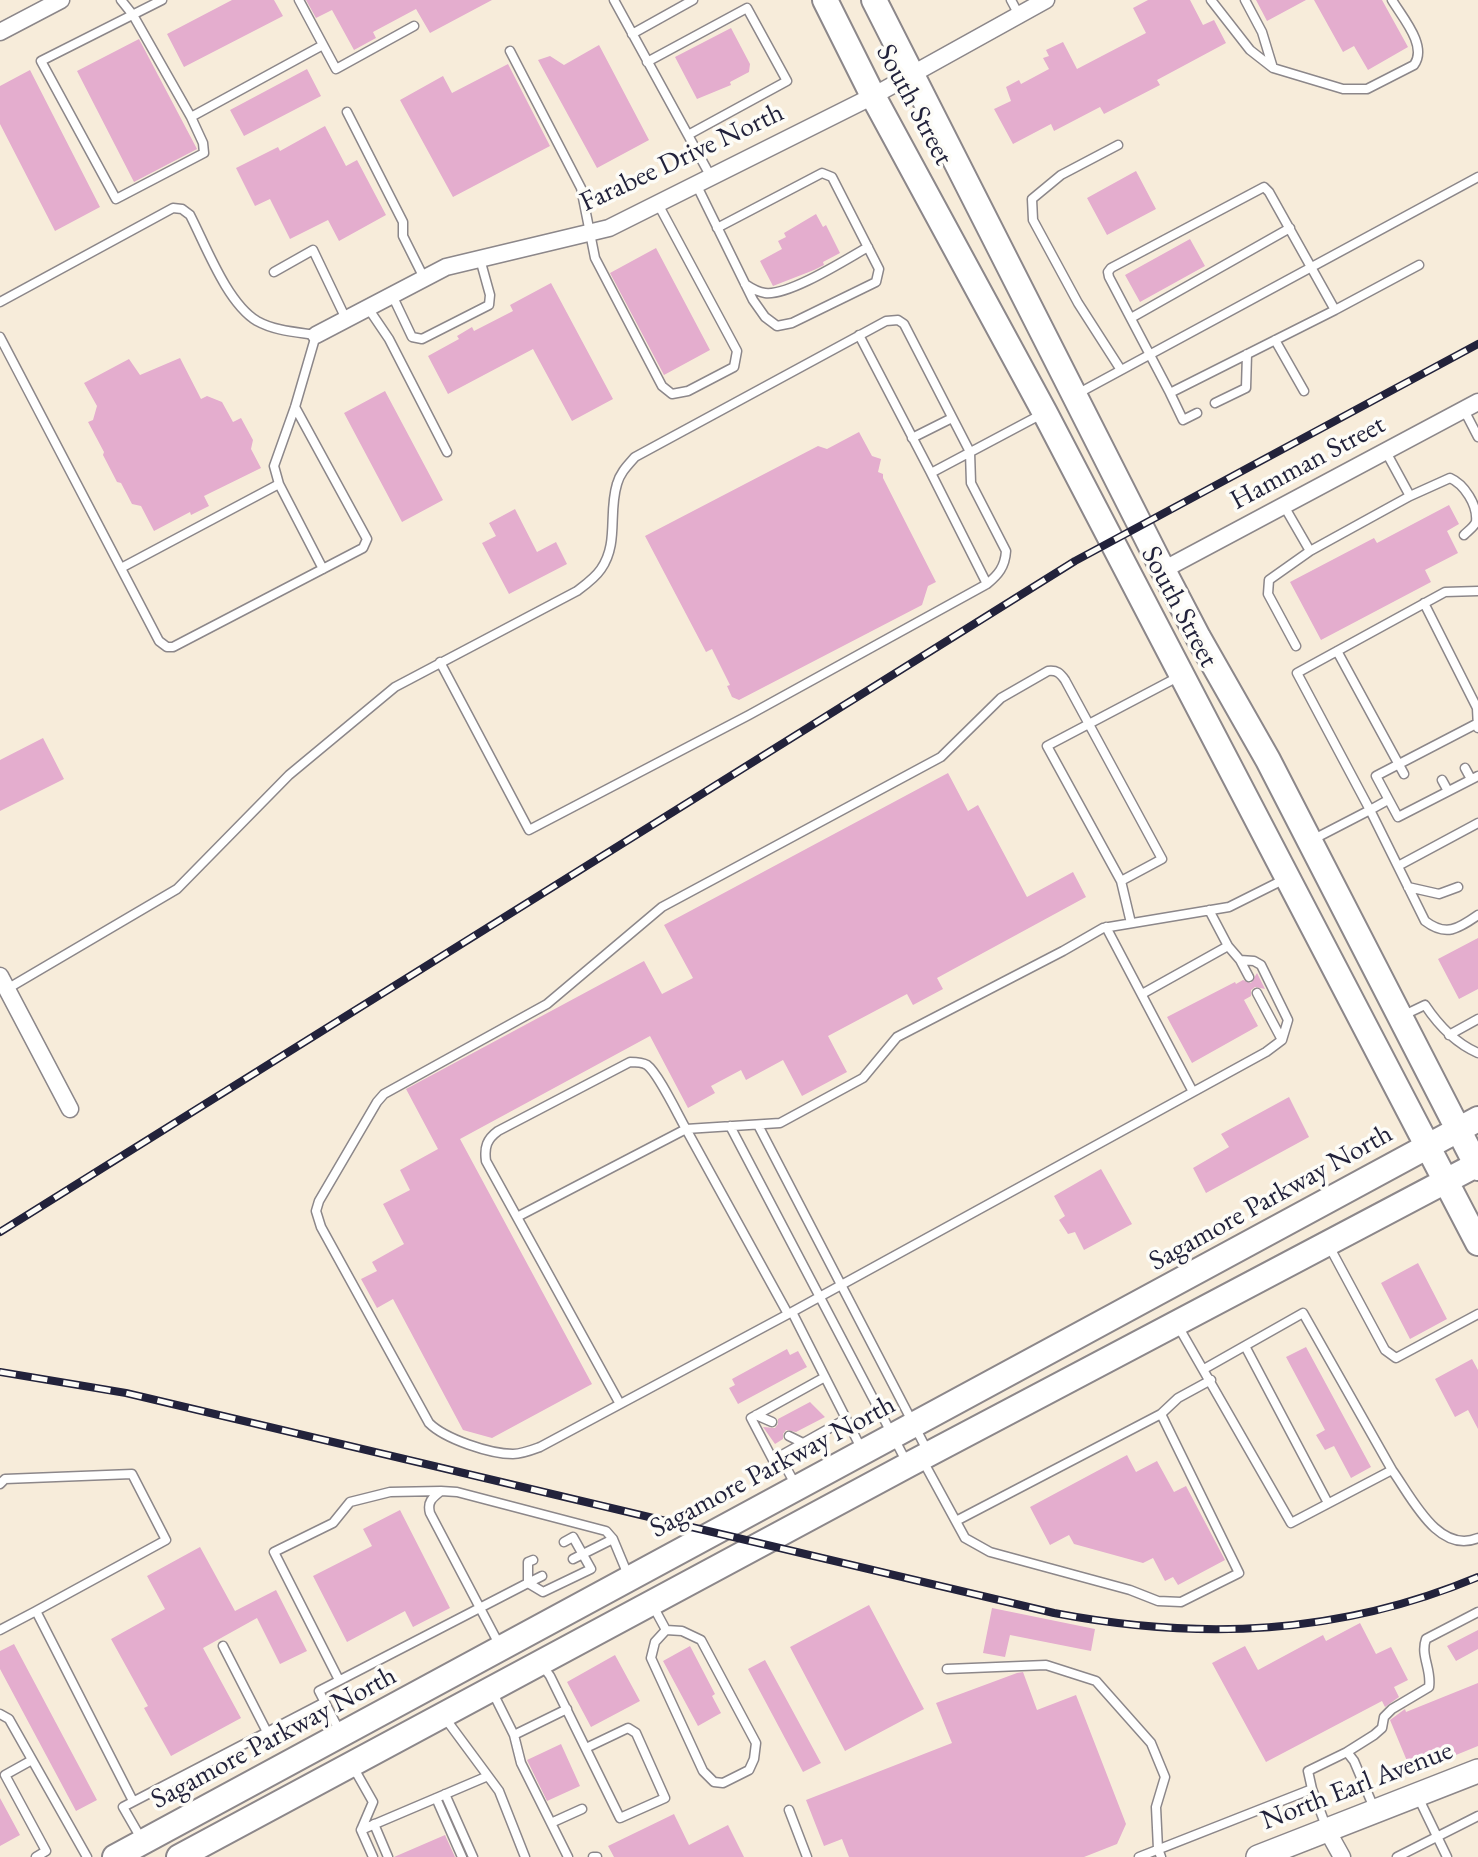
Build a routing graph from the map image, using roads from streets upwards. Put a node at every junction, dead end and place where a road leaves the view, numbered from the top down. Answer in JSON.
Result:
{"nodes":[{"id":1,"x":60,"y":0,"type":"edge"},
{"id":2,"x":825,"y":0,"type":"edge"},
{"id":3,"x":874,"y":0,"type":"edge"},
{"id":4,"x":1046,"y":0,"type":"edge"},
{"id":5,"x":0,"y":32,"type":"edge"},
{"id":6,"x":912,"y":73,"type":"junction"},
{"id":7,"x":873,"y":96,"type":"junction"},
{"id":8,"x":316,"y":335,"type":"road end"},
{"id":9,"x":1075,"y":395,"type":"junction"},
{"id":10,"x":1471,"y":406,"type":"edge"},
{"id":11,"x":1045,"y":413,"type":"junction"},
{"id":12,"x":1163,"y":570,"type":"junction"},
{"id":13,"x":4,"y":983,"type":"edge"},
{"id":14,"x":70,"y":1109,"type":"dead end"},
{"id":15,"x":1468,"y":1125,"type":"edge"},
{"id":16,"x":1429,"y":1146,"type":"junction"},
{"id":17,"x":1478,"y":1166,"type":"edge"},
{"id":18,"x":1447,"y":1181,"type":"junction"},
{"id":19,"x":1478,"y":1242,"type":"edge"},
{"id":20,"x":1478,"y":1771,"type":"edge"},
{"id":21,"x":1327,"y":1830,"type":"junction"},
{"id":22,"x":1273,"y":1854,"type":"edge"},
{"id":23,"x":115,"y":1857,"type":"edge"},
{"id":24,"x":180,"y":1857,"type":"edge"},
{"id":25,"x":1342,"y":1857,"type":"edge"}],
"edges":[{"from":1,"to":5,"type":"street"},
{"from":2,"to":7,"type":"main road","name":"South Street"},
{"from":3,"to":6,"type":"main road","name":"South Street"},
{"from":4,"to":6,"type":"street","name":"Farabee Drive North"},
{"from":6,"to":7,"type":"street","name":"Farabee Drive North"},
{"from":6,"to":9,"type":"main road","name":"South Street"},
{"from":7,"to":8,"type":"street","name":"Farabee Drive North"},
{"from":7,"to":11,"type":"main road","name":"South Street"},
{"from":9,"to":11,"type":"main road"},
{"from":9,"to":12,"type":"main road","name":"South Street"},
{"from":10,"to":12,"type":"street","name":"Hamman Street"},
{"from":11,"to":16,"type":"main road","name":"South Street"},
{"from":12,"to":15,"type":"main road","name":"South Street"},
{"from":13,"to":14,"type":"street"},
{"from":15,"to":16,"type":"main road","name":"Sagamore Parkway North"},
{"from":15,"to":17,"type":"main road","name":"South Street"},
{"from":16,"to":18,"type":"main road","name":"South Street"},
{"from":16,"to":23,"type":"main road","name":"Sagamore Parkway North"},
{"from":17,"to":18,"type":"main road"},
{"from":18,"to":19,"type":"main road","name":"South Street"},
{"from":18,"to":24,"type":"main road"},
{"from":20,"to":21,"type":"main road","name":"North Earl Avenue"},
{"from":21,"to":22,"type":"main road","name":"North Earl Avenue"},
{"from":21,"to":25,"type":"street"}]}
